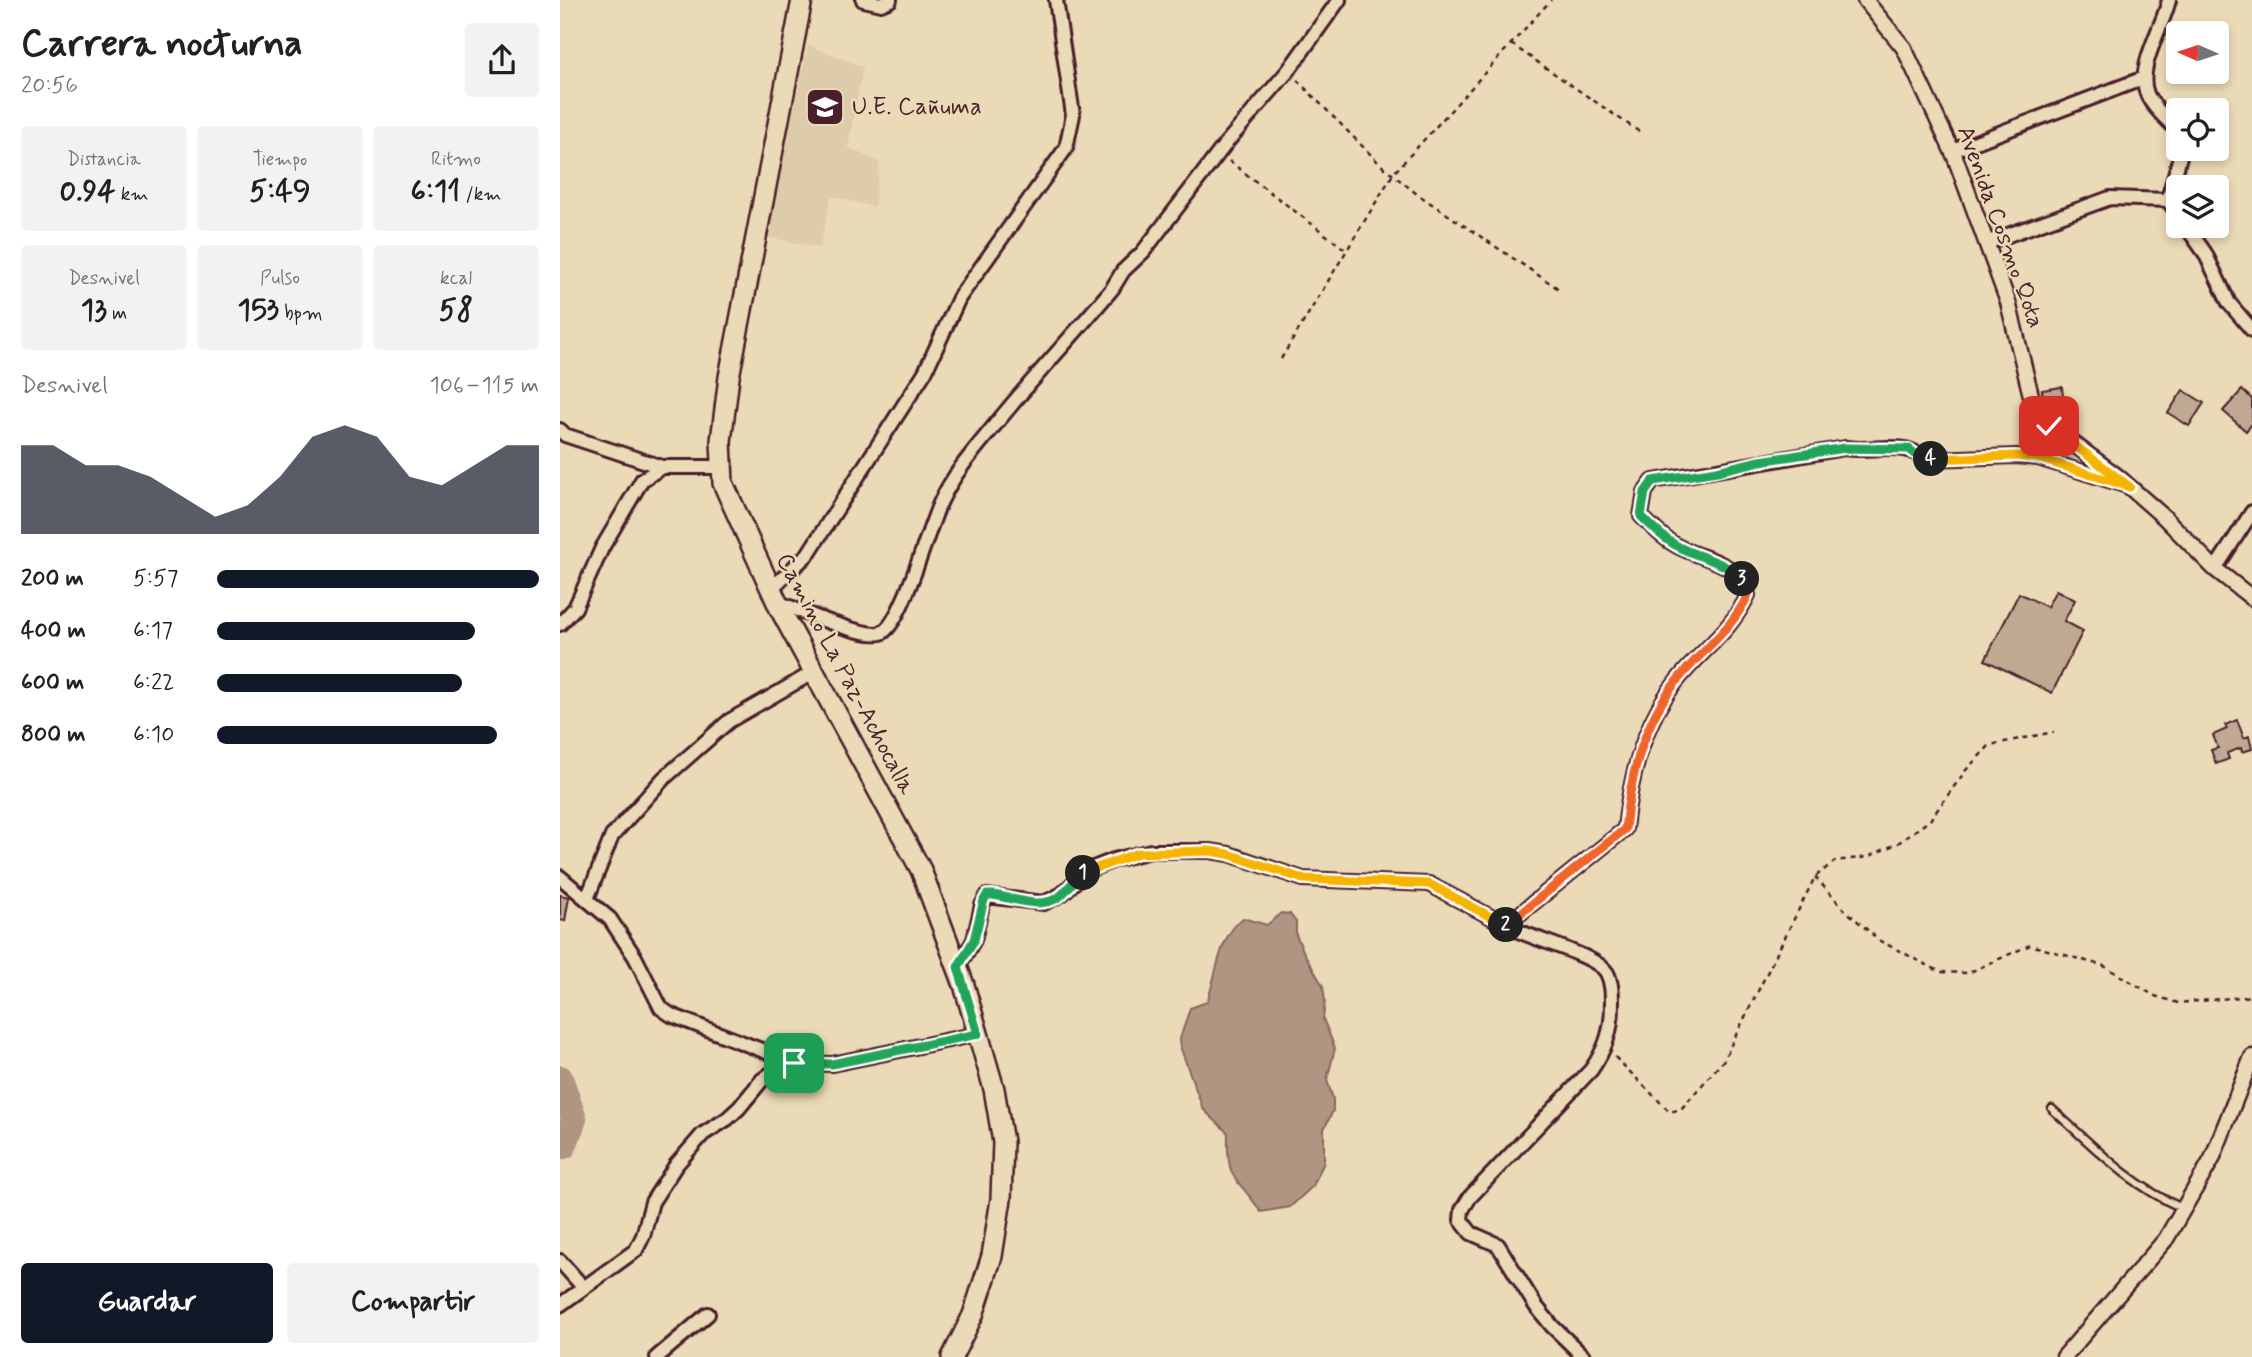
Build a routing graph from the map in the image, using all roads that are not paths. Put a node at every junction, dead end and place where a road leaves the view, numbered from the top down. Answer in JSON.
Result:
{"nodes":[{"id":1,"x":802,"y":0,"type":"edge"},
{"id":2,"x":863,"y":0,"type":"edge"},
{"id":3,"x":890,"y":0,"type":"edge"},
{"id":4,"x":1056,"y":0,"type":"edge"},
{"id":5,"x":1339,"y":0,"type":"edge"},
{"id":6,"x":1865,"y":0,"type":"edge"},
{"id":7,"x":2169,"y":0,"type":"edge"},
{"id":8,"x":2144,"y":78,"type":"junction"},
{"id":9,"x":2166,"y":117,"type":"edge"},
{"id":10,"x":1952,"y":151,"type":"junction"},
{"id":11,"x":2166,"y":200,"type":"edge"},
{"id":12,"x":2194,"y":238,"type":"edge"},
{"id":13,"x":1986,"y":243,"type":"junction"},
{"id":14,"x":2252,"y":330,"type":"edge"},
{"id":15,"x":560,"y":430,"type":"edge"},
{"id":16,"x":662,"y":467,"type":"junction"},
{"id":17,"x":722,"y":467,"type":"junction"},
{"id":18,"x":2130,"y":487,"type":"junction"},
{"id":19,"x":2252,"y":512,"type":"edge"},
{"id":20,"x":2215,"y":569,"type":"junction"},
{"id":21,"x":774,"y":596,"type":"junction"},
{"id":22,"x":2252,"y":598,"type":"edge"},
{"id":23,"x":560,"y":624,"type":"edge"},
{"id":24,"x":814,"y":672,"type":"junction"},
{"id":25,"x":560,"y":877,"type":"edge"},
{"id":26,"x":587,"y":899,"type":"junction"},
{"id":27,"x":1506,"y":925,"type":"junction"},
{"id":28,"x":958,"y":967,"type":"junction"},
{"id":29,"x":978,"y":1034,"type":"junction"},
{"id":30,"x":2252,"y":1057,"type":"edge"},
{"id":31,"x":790,"y":1060,"type":"junction"},
{"id":32,"x":2052,"y":1109,"type":"dead end"},
{"id":33,"x":2183,"y":1209,"type":"junction"},
{"id":34,"x":560,"y":1261,"type":"edge"},
{"id":35,"x":583,"y":1287,"type":"junction"},
{"id":36,"x":560,"y":1304,"type":"edge"},
{"id":37,"x":708,"y":1314,"type":"dead end"},
{"id":38,"x":657,"y":1357,"type":"edge"},
{"id":39,"x":952,"y":1357,"type":"edge"},
{"id":40,"x":1584,"y":1357,"type":"edge"},
{"id":41,"x":2064,"y":1357,"type":"edge"}],
"edges":[{"from":1,"to":17,"type":"main road","name":"Camino La Paz-Achocalla"},
{"from":2,"to":3,"type":"street"},
{"from":4,"to":21,"type":"street"},
{"from":5,"to":21,"type":"street"},
{"from":6,"to":10,"type":"street","name":"Avenida Cosmo Qota"},
{"from":7,"to":8,"type":"street"},
{"from":8,"to":9,"type":"street"},
{"from":8,"to":10,"type":"street"},
{"from":10,"to":13,"type":"street","name":"Avenida Cosmo Qota"},
{"from":11,"to":13,"type":"street"},
{"from":12,"to":14,"type":"street"},
{"from":13,"to":18,"type":"street","name":"Avenida Cosmo Qota"},
{"from":15,"to":16,"type":"street"},
{"from":16,"to":17,"type":"street"},
{"from":16,"to":23,"type":"street"},
{"from":17,"to":21,"type":"main road","name":"Camino La Paz-Achocalla"},
{"from":18,"to":20,"type":"street","name":"Avenida Cosmo Qota"},
{"from":18,"to":27,"type":"street"},
{"from":19,"to":20,"type":"street"},
{"from":20,"to":22,"type":"street","name":"Avenida Cosmo Qota"},
{"from":21,"to":24,"type":"main road","name":"Camino La Paz-Achocalla"},
{"from":24,"to":26,"type":"street"},
{"from":24,"to":28,"type":"main road","name":"Camino La Paz-Achocalla"},
{"from":25,"to":26,"type":"street"},
{"from":26,"to":31,"type":"street"},
{"from":27,"to":28,"type":"street"},
{"from":27,"to":40,"type":"street"},
{"from":28,"to":29,"type":"main road","name":"Camino La Paz-Achocalla"},
{"from":29,"to":31,"type":"street"},
{"from":29,"to":39,"type":"main road","name":"Camino La Paz-Achocalla"},
{"from":30,"to":33,"type":"street"},
{"from":31,"to":35,"type":"street"},
{"from":32,"to":33,"type":"lane"},
{"from":33,"to":41,"type":"street"},
{"from":34,"to":35,"type":"street"},
{"from":35,"to":36,"type":"street"},
{"from":37,"to":38,"type":"street"}]}
